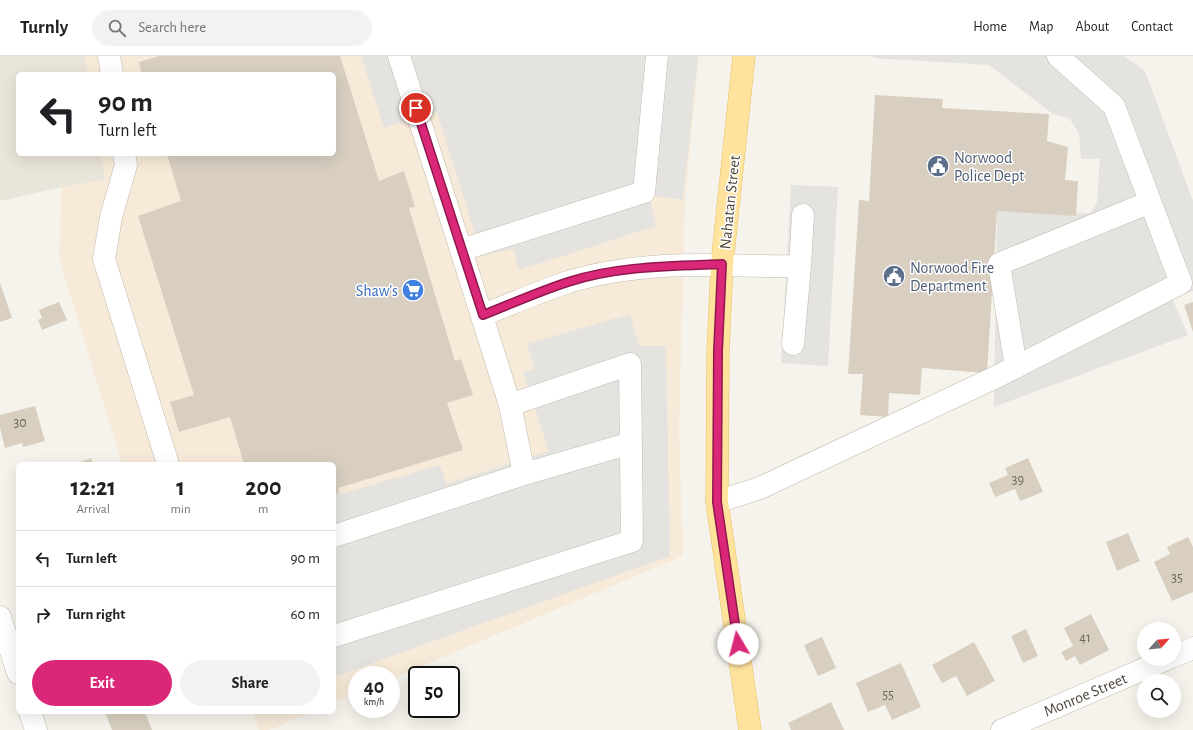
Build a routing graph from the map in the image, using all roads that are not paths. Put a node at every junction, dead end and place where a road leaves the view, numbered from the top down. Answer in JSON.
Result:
{"nodes":[{"id":1,"x":109,"y":56,"type":"edge"},
{"id":2,"x":399,"y":56,"type":"edge"},
{"id":3,"x":657,"y":56,"type":"edge"},
{"id":4,"x":744,"y":56,"type":"edge"},
{"id":5,"x":1058,"y":56,"type":"edge"},
{"id":6,"x":112,"y":72,"type":"edge"},
{"id":7,"x":124,"y":156,"type":"edge"},
{"id":8,"x":1150,"y":202,"type":"junction"},
{"id":9,"x":803,"y":215,"type":"dead end"},
{"id":10,"x":461,"y":250,"type":"junction"},
{"id":11,"x":722,"y":264,"type":"junction"},
{"id":12,"x":800,"y":266,"type":"junction"},
{"id":13,"x":483,"y":315,"type":"junction"},
{"id":14,"x":792,"y":344,"type":"dead end"},
{"id":15,"x":1016,"y":367,"type":"junction"},
{"id":16,"x":510,"y":405,"type":"junction"},
{"id":17,"x":631,"y":443,"type":"junction"},
{"id":18,"x":167,"y":462,"type":"edge"},
{"id":19,"x":524,"y":474,"type":"junction"},
{"id":20,"x":717,"y":502,"type":"junction"},
{"id":21,"x":336,"y":535,"type":"edge"},
{"id":22,"x":0,"y":617,"type":"edge"},
{"id":23,"x":336,"y":635,"type":"edge"},
{"id":24,"x":1193,"y":648,"type":"edge"},
{"id":25,"x":1181,"y":653,"type":"edge"},
{"id":26,"x":1151,"y":666,"type":"edge"},
{"id":27,"x":16,"y":668,"type":"edge"},
{"id":28,"x":31,"y":714,"type":"edge"},
{"id":29,"x":36,"y":730,"type":"edge"},
{"id":30,"x":750,"y":730,"type":"edge"},
{"id":31,"x":1002,"y":730,"type":"edge"}],
"edges":[{"from":1,"to":6,"type":"street"},
{"from":2,"to":10,"type":"street"},
{"from":3,"to":10,"type":"street"},
{"from":4,"to":11,"type":"main road","name":"Nahatan Street"},
{"from":5,"to":8,"type":"street"},
{"from":7,"to":18,"type":"street"},
{"from":8,"to":15,"type":"street"},
{"from":8,"to":15,"type":"street"},
{"from":9,"to":12,"type":"street"},
{"from":10,"to":13,"type":"street"},
{"from":11,"to":12,"type":"street"},
{"from":11,"to":13,"type":"street"},
{"from":11,"to":20,"type":"main road","name":"Nahatan Street"},
{"from":12,"to":14,"type":"street"},
{"from":13,"to":16,"type":"street"},
{"from":15,"to":20,"type":"street"},
{"from":16,"to":17,"type":"street"},
{"from":16,"to":19,"type":"street"},
{"from":17,"to":19,"type":"street"},
{"from":17,"to":23,"type":"street"},
{"from":19,"to":21,"type":"street"},
{"from":20,"to":30,"type":"main road","name":"Nahatan Street"},
{"from":22,"to":27,"type":"street"},
{"from":24,"to":25,"type":"street"},
{"from":26,"to":31,"type":"street","name":"Monroe Street"},
{"from":28,"to":29,"type":"street"}]}
